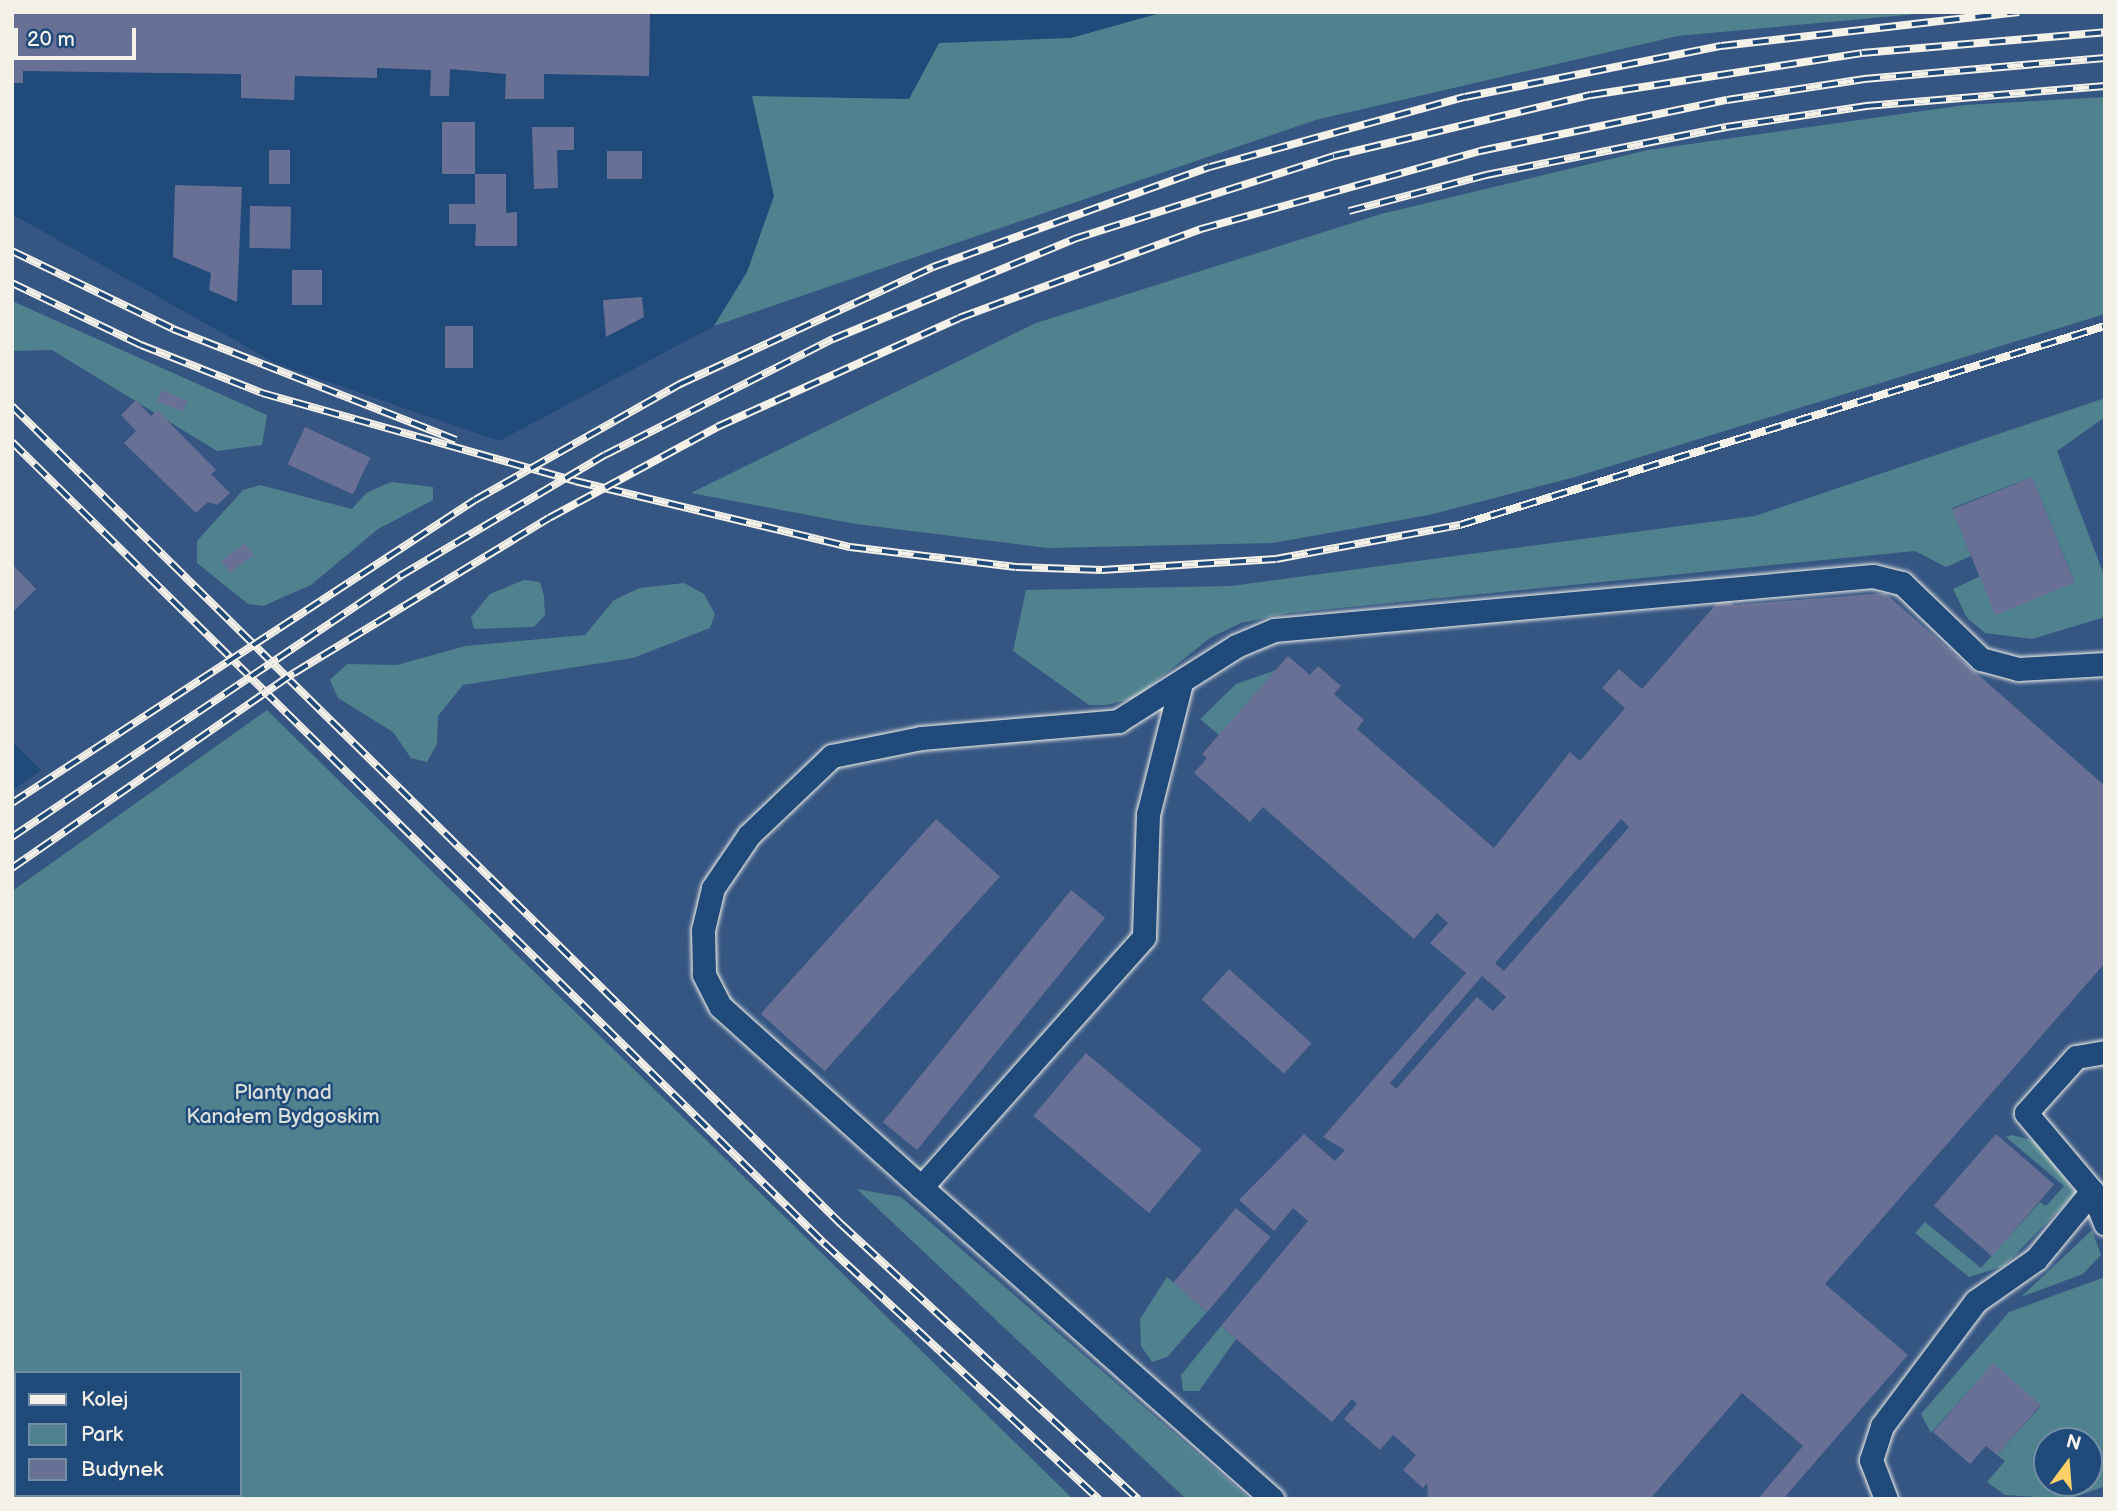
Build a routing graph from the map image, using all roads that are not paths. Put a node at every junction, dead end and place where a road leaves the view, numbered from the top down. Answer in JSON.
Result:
{"nodes":[{"id":1,"x":2105,"y":664,"type":"edge"},
{"id":2,"x":1180,"y":687,"type":"junction"},
{"id":3,"x":2105,"y":1052,"type":"edge"},
{"id":4,"x":921,"y":1187,"type":"junction"},
{"id":5,"x":2092,"y":1191,"type":"junction"},
{"id":6,"x":2105,"y":1223,"type":"edge"},
{"id":7,"x":1272,"y":1499,"type":"edge"},
{"id":8,"x":1886,"y":1499,"type":"edge"}],
"edges":[{"from":1,"to":2,"type":"lane"},
{"from":2,"to":4,"type":"lane"},
{"from":2,"to":4,"type":"lane"},
{"from":3,"to":5,"type":"lane"},
{"from":4,"to":7,"type":"lane"},
{"from":5,"to":6,"type":"lane"},
{"from":5,"to":8,"type":"lane"}]}
